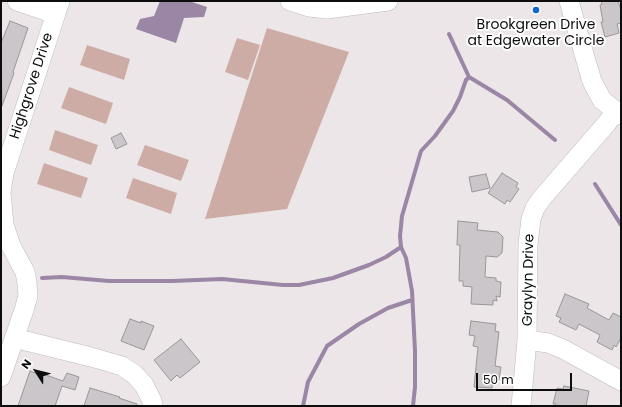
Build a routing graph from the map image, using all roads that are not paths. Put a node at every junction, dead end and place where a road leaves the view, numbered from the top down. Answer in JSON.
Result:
{"nodes":[{"id":1,"x":17,"y":1,"type":"edge"},
{"id":2,"x":290,"y":1,"type":"edge"},
{"id":3,"x":388,"y":1,"type":"edge"},
{"id":4,"x":569,"y":1,"type":"edge"},
{"id":5,"x":58,"y":7,"type":"edge"},
{"id":6,"x":618,"y":113,"type":"edge"},
{"id":7,"x":2,"y":173,"type":"edge"},
{"id":8,"x":14,"y":338,"type":"junction"},
{"id":9,"x":527,"y":340,"type":"junction"},
{"id":10,"x":1,"y":377,"type":"edge"},
{"id":11,"x":621,"y":381,"type":"edge"},
{"id":12,"x":153,"y":406,"type":"edge"},
{"id":13,"x":521,"y":406,"type":"edge"}],
"edges":[{"from":1,"to":5,"type":"street"},
{"from":2,"to":3,"type":"street"},
{"from":4,"to":6,"type":"street"},
{"from":5,"to":7,"type":"street","name":"Highgrove Drive"},
{"from":6,"to":9,"type":"street","name":"Graylyn Drive"},
{"from":7,"to":8,"type":"street","name":"Highgrove Drive"},
{"from":8,"to":10,"type":"street","name":"Highgrove Drive"},
{"from":8,"to":12,"type":"street"},
{"from":9,"to":11,"type":"street"},
{"from":9,"to":13,"type":"street","name":"Graylyn Drive"}]}
